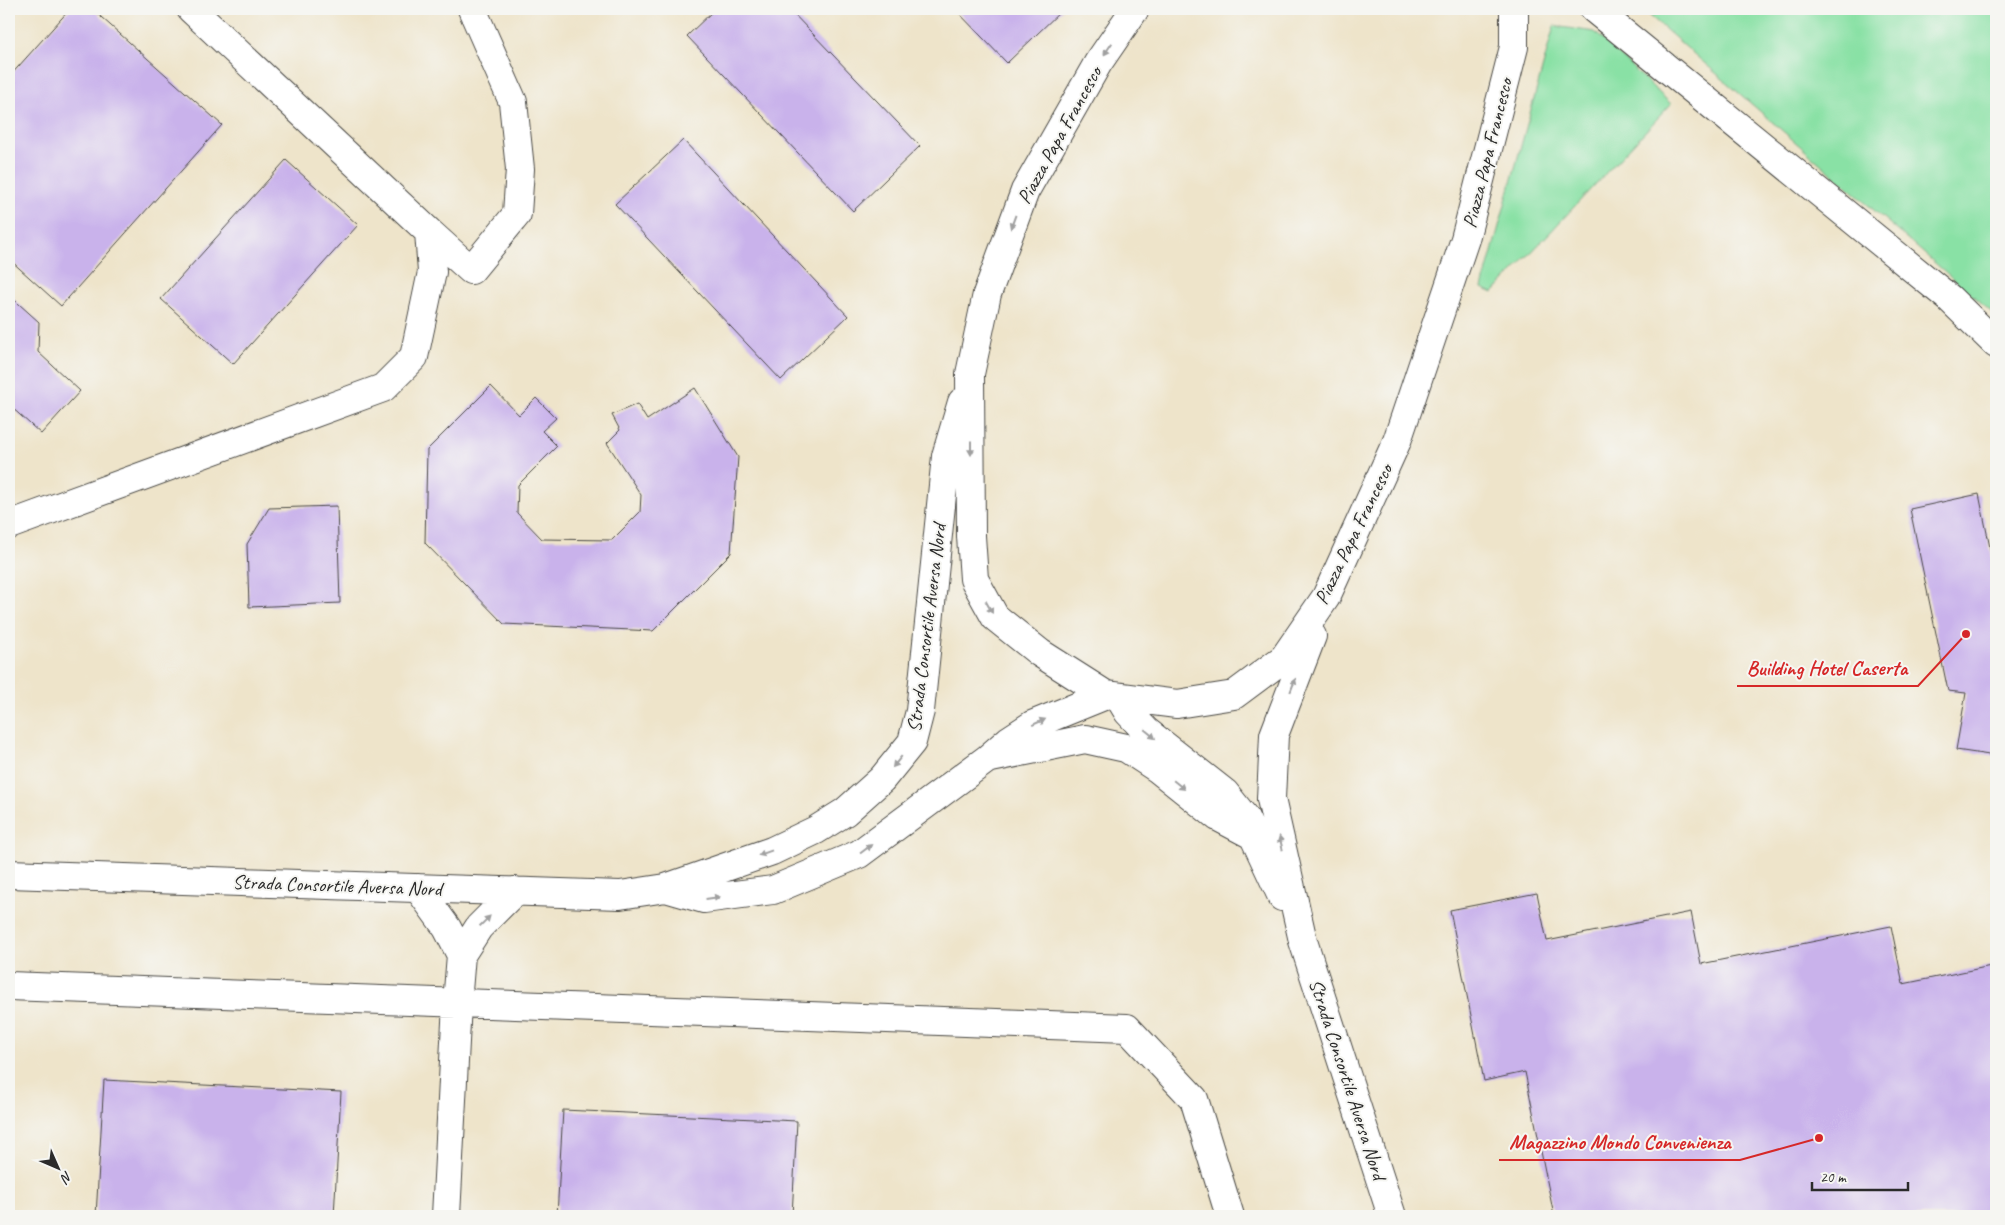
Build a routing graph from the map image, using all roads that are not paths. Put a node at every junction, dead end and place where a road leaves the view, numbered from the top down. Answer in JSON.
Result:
{"nodes":[{"id":1,"x":190,"y":9,"type":"edge"},
{"id":2,"x":472,"y":9,"type":"edge"},
{"id":3,"x":1135,"y":9,"type":"edge"},
{"id":4,"x":1514,"y":9,"type":"edge"},
{"id":5,"x":1533,"y":9,"type":"edge"},
{"id":6,"x":1594,"y":9,"type":"edge"},
{"id":7,"x":1514,"y":47,"type":"junction"},
{"id":8,"x":429,"y":232,"type":"junction"},
{"id":9,"x":1996,"y":344,"type":"edge"},
{"id":10,"x":970,"y":374,"type":"junction"},
{"id":11,"x":9,"y":525,"type":"edge"},
{"id":12,"x":1326,"y":597,"type":"junction"},
{"id":13,"x":1113,"y":696,"type":"junction"},
{"id":14,"x":987,"y":759,"type":"junction"},
{"id":15,"x":1252,"y":835,"type":"junction"},
{"id":16,"x":9,"y":874,"type":"edge"},
{"id":17,"x":418,"y":888,"type":"junction"},
{"id":18,"x":666,"y":888,"type":"junction"},
{"id":19,"x":515,"y":891,"type":"junction"},
{"id":20,"x":1303,"y":941,"type":"junction"},
{"id":21,"x":461,"y":955,"type":"junction"},
{"id":22,"x":9,"y":986,"type":"edge"},
{"id":23,"x":457,"y":1003,"type":"junction"},
{"id":24,"x":446,"y":1216,"type":"edge"},
{"id":25,"x":1230,"y":1216,"type":"edge"},
{"id":26,"x":1392,"y":1216,"type":"edge"}],
"edges":[{"from":1,"to":8,"type":"street"},
{"from":2,"to":8,"type":"street"},
{"from":3,"to":10,"type":"street","name":"Piazza Papa Francesco","one_way":true},
{"from":4,"to":7,"type":"street","name":"Piazza Papa Francesco"},
{"from":5,"to":7,"type":"street"},
{"from":6,"to":9,"type":"street"},
{"from":7,"to":12,"type":"street","name":"Piazza Papa Francesco"},
{"from":8,"to":11,"type":"street"},
{"from":10,"to":13,"type":"street","name":"Piazza Papa Francesco","one_way":true},
{"from":10,"to":18,"type":"street","name":"Strada Consortile Aversa Nord","one_way":true},
{"from":12,"to":13,"type":"street","name":"Piazza Papa Francesco"},
{"from":20,"to":12,"type":"street","name":"Strada Consortile Aversa Nord","one_way":true},
{"from":14,"to":13,"type":"street","name":"Strada Consortile Aversa Nord","one_way":true},
{"from":13,"to":15,"type":"street","name":"Strada Consortile Aversa Nord","one_way":true},
{"from":14,"to":15,"type":"street","name":"Strada Consortile Aversa Nord","one_way":true},
{"from":18,"to":14,"type":"street","name":"Strada Consortile Aversa Nord","one_way":true},
{"from":15,"to":20,"type":"street","name":"Strada Consortile Aversa Nord"},
{"from":16,"to":17,"type":"street","name":"Strada Consortile Aversa Nord"},
{"from":17,"to":19,"type":"street","name":"Strada Consortile Aversa Nord"},
{"from":17,"to":21,"type":"street"},
{"from":18,"to":19,"type":"street","name":"Strada Consortile Aversa Nord"},
{"from":21,"to":19,"type":"street","one_way":true},
{"from":20,"to":26,"type":"street","name":"Strada Consortile Aversa Nord"},
{"from":21,"to":23,"type":"street"},
{"from":22,"to":23,"type":"street"},
{"from":23,"to":24,"type":"street"},
{"from":23,"to":25,"type":"street"}]}
